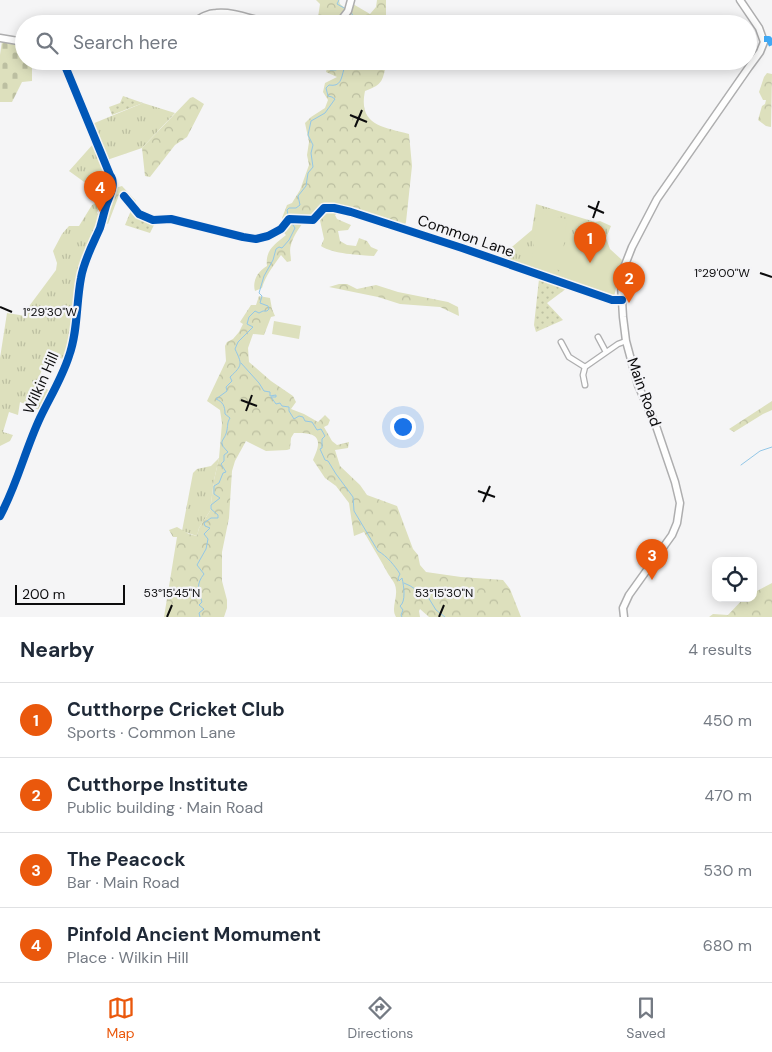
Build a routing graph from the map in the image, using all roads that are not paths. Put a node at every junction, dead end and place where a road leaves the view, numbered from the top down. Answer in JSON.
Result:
{"nodes":[{"id":1,"x":351,"y":0,"type":"edge"},
{"id":2,"x":740,"y":0,"type":"edge"},
{"id":3,"x":207,"y":15,"type":"edge"},
{"id":4,"x":234,"y":15,"type":"edge"},
{"id":5,"x":345,"y":15,"type":"edge"},
{"id":6,"x":750,"y":15,"type":"edge"},
{"id":7,"x":757,"y":25,"type":"edge"},
{"id":8,"x":0,"y":38,"type":"edge"},
{"id":9,"x":15,"y":40,"type":"edge"},
{"id":10,"x":757,"y":56,"type":"edge"},
{"id":11,"x":66,"y":70,"type":"edge"},
{"id":12,"x":747,"y":70,"type":"edge"},
{"id":13,"x":313,"y":220,"type":"dead end"},
{"id":14,"x":622,"y":303,"type":"junction"},
{"id":15,"x":598,"y":337,"type":"dead end"},
{"id":16,"x":561,"y":342,"type":"dead end"},
{"id":17,"x":626,"y":342,"type":"junction"},
{"id":18,"x":606,"y":352,"type":"junction"},
{"id":19,"x":584,"y":366,"type":"junction"},
{"id":20,"x":585,"y":385,"type":"dead end"},
{"id":21,"x":0,"y":516,"type":"edge"},
{"id":22,"x":624,"y":617,"type":"edge"}],
"edges":[{"from":1,"to":5,"type":"main road"},
{"from":2,"to":6,"type":"main road","name":"Main Road"},
{"from":3,"to":4,"type":"main road"},
{"from":7,"to":10,"type":"main road","name":"Main Road"},
{"from":8,"to":9,"type":"main road"},
{"from":11,"to":21,"type":"street","name":"Wilkin Hill"},
{"from":12,"to":14,"type":"main road","name":"Main Road"},
{"from":13,"to":14,"type":"street","name":"Common Lane"},
{"from":14,"to":17,"type":"main road","name":"Main Road"},
{"from":15,"to":18,"type":"street"},
{"from":16,"to":19,"type":"street"},
{"from":17,"to":18,"type":"street"},
{"from":17,"to":22,"type":"main road","name":"Main Road"},
{"from":18,"to":19,"type":"street"},
{"from":19,"to":20,"type":"street"}]}
